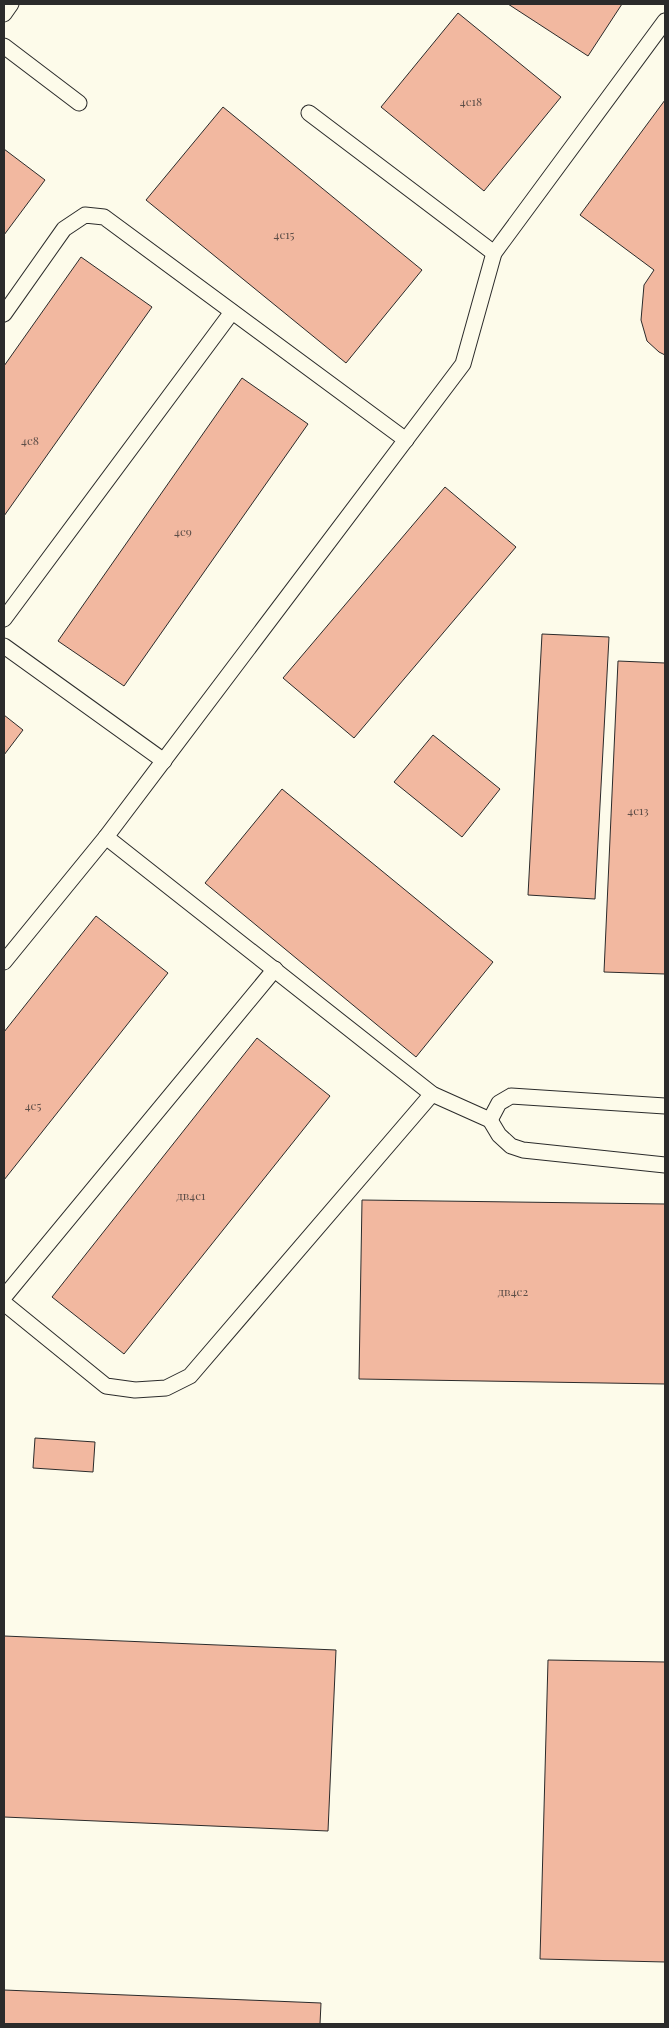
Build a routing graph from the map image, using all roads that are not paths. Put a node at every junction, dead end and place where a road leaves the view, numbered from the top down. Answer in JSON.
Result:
{"nodes":[{"id":1,"x":11,"y":4,"type":"edge"},
{"id":2,"x":4,"y":14,"type":"edge"},
{"id":3,"x":665,"y":21,"type":"edge"},
{"id":4,"x":4,"y":46,"type":"edge"},
{"id":5,"x":79,"y":103,"type":"dead end"},
{"id":6,"x":309,"y":113,"type":"dead end"},
{"id":7,"x":494,"y":253,"type":"junction"},
{"id":8,"x":232,"y":312,"type":"junction"},
{"id":9,"x":4,"y":314,"type":"edge"},
{"id":10,"x":406,"y":440,"type":"junction"},
{"id":11,"x":4,"y":619,"type":"edge"},
{"id":12,"x":4,"y":646,"type":"edge"},
{"id":13,"x":164,"y":761,"type":"junction"},
{"id":14,"x":106,"y":837,"type":"junction"},
{"id":15,"x":4,"y":962,"type":"edge"},
{"id":16,"x":275,"y":969,"type":"junction"},
{"id":17,"x":432,"y":1094,"type":"junction"},
{"id":18,"x":665,"y":1106,"type":"edge"},
{"id":19,"x":490,"y":1120,"type":"junction"},
{"id":20,"x":665,"y":1165,"type":"edge"},
{"id":21,"x":4,"y":1297,"type":"edge"},
{"id":22,"x":4,"y":1303,"type":"edge"}],
"edges":[{"from":1,"to":2,"type":"lane"},
{"from":3,"to":7,"type":"lane"},
{"from":4,"to":5,"type":"lane"},
{"from":6,"to":7,"type":"lane"},
{"from":7,"to":10,"type":"lane"},
{"from":8,"to":9,"type":"lane"},
{"from":8,"to":10,"type":"lane"},
{"from":8,"to":11,"type":"lane"},
{"from":10,"to":13,"type":"lane"},
{"from":12,"to":13,"type":"lane"},
{"from":13,"to":14,"type":"lane"},
{"from":14,"to":15,"type":"lane"},
{"from":14,"to":16,"type":"lane"},
{"from":16,"to":17,"type":"lane"},
{"from":16,"to":21,"type":"lane"},
{"from":17,"to":19,"type":"lane"},
{"from":17,"to":22,"type":"lane"},
{"from":18,"to":19,"type":"lane"},
{"from":19,"to":20,"type":"lane"}]}
